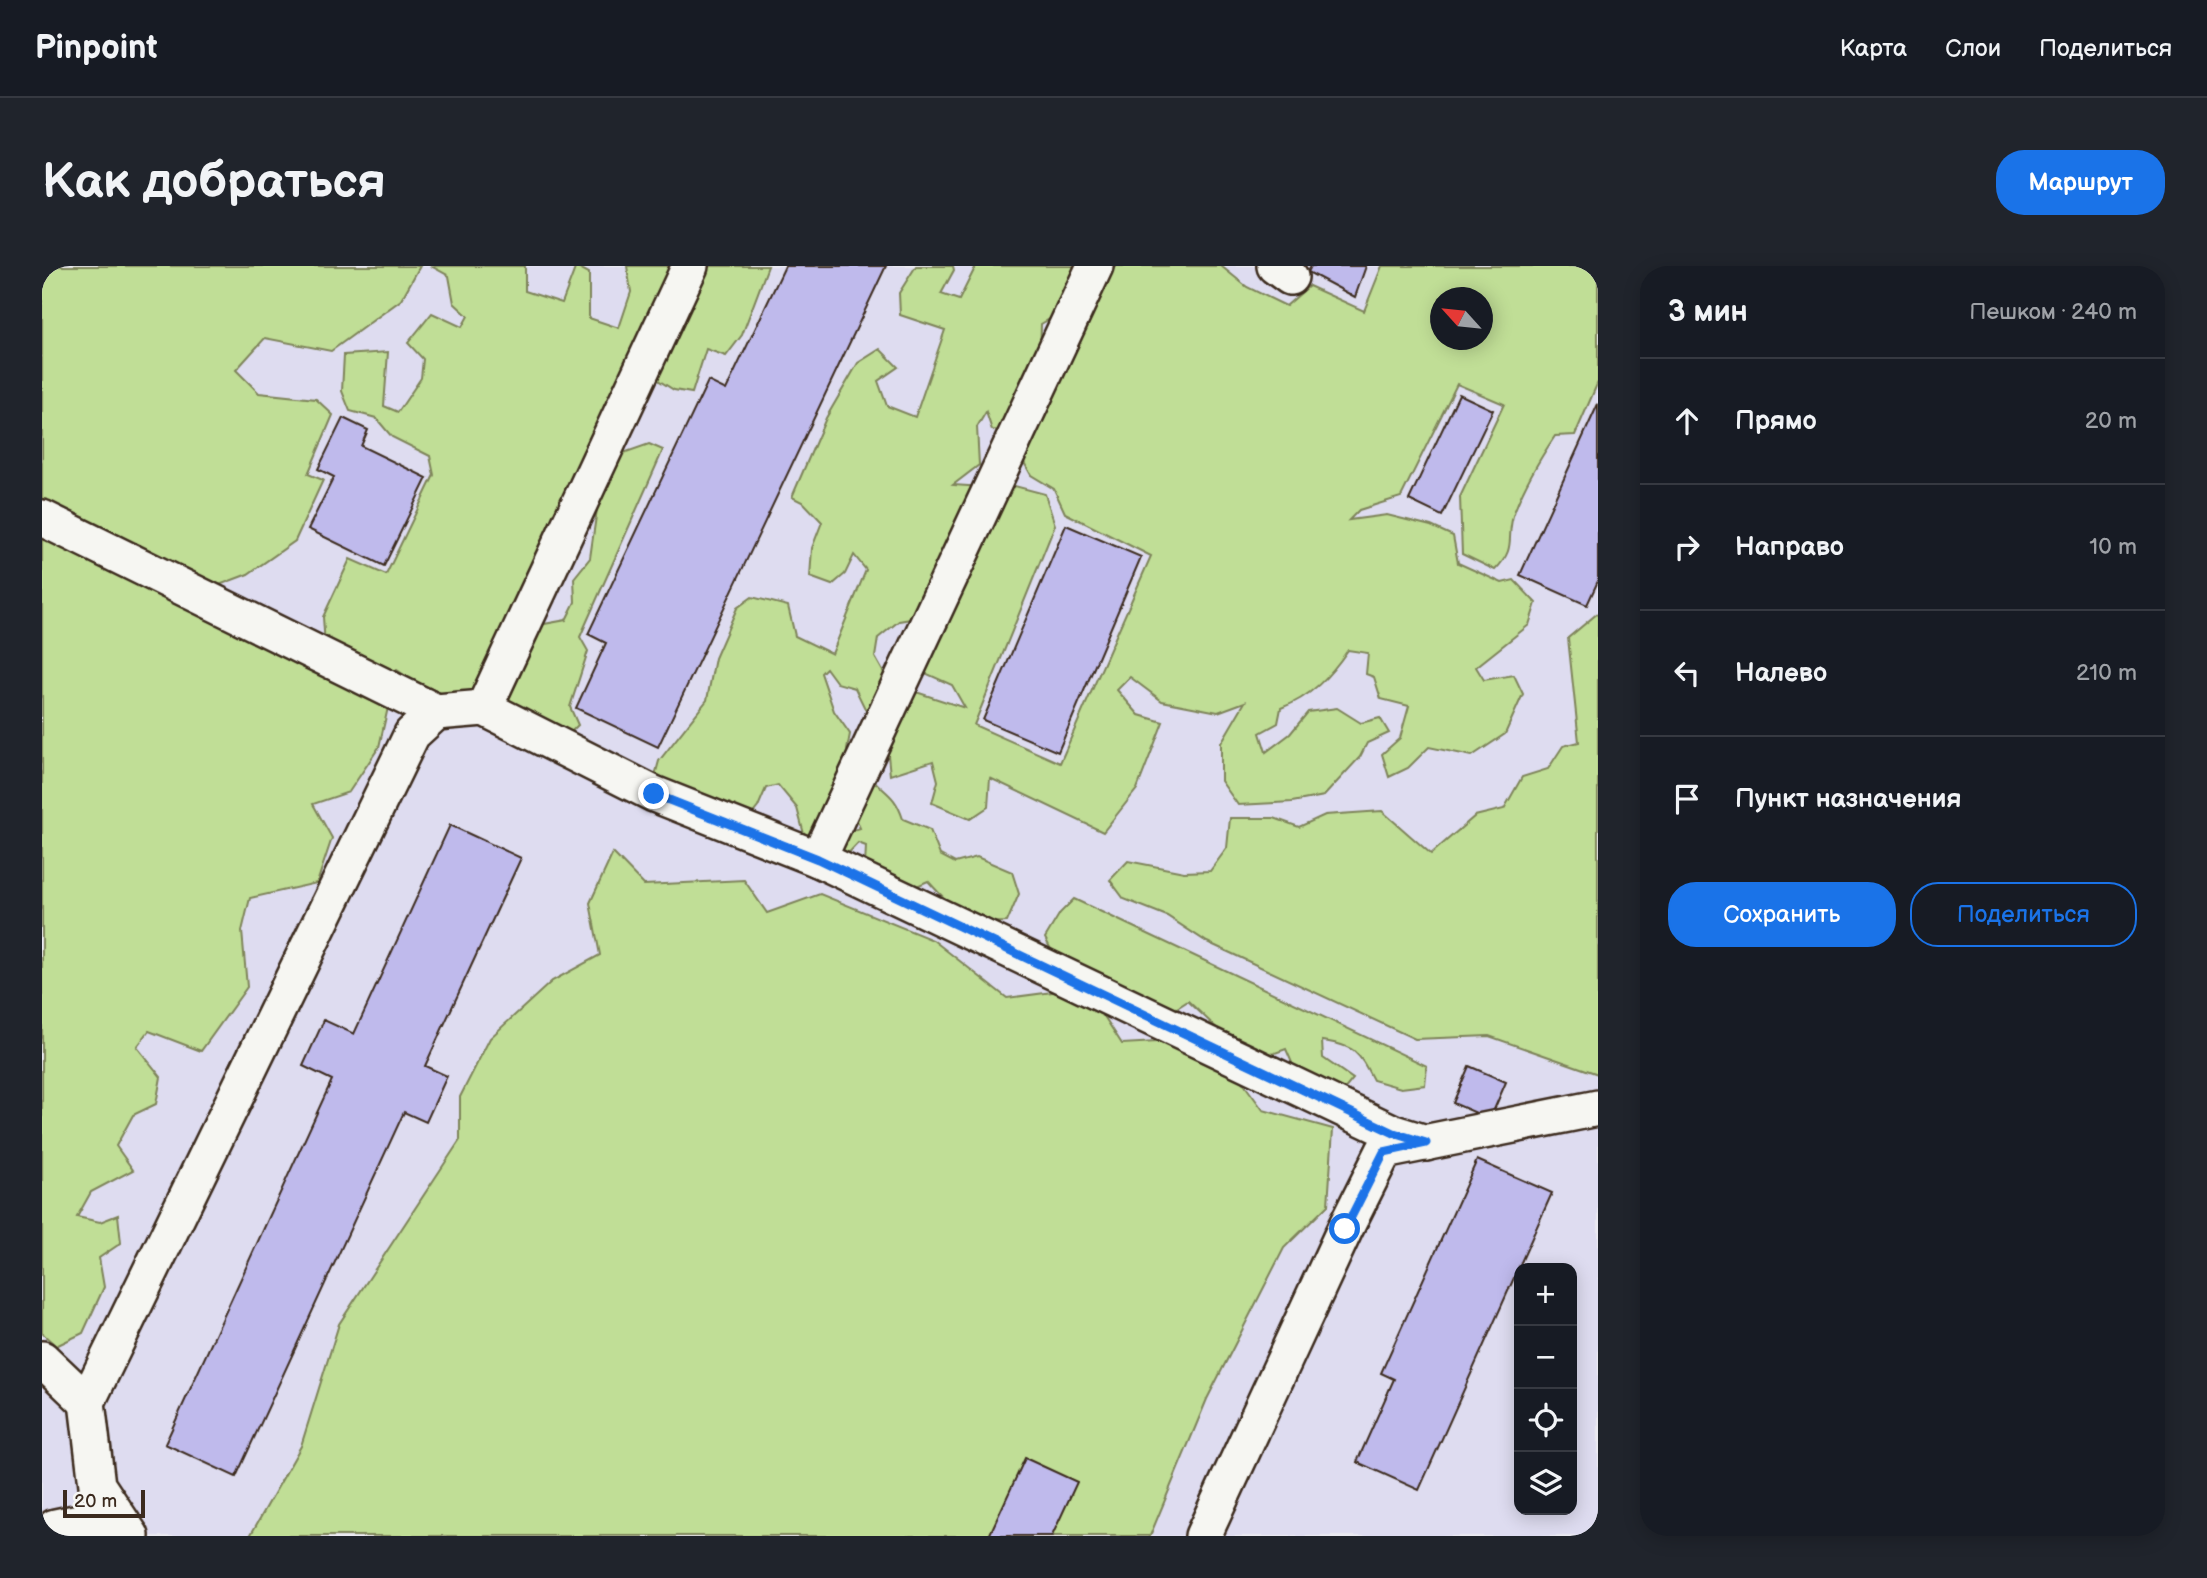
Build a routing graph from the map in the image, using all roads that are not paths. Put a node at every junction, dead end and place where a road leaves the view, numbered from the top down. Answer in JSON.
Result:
{"nodes":[{"id":1,"x":690,"y":266,"type":"edge"},
{"id":2,"x":1095,"y":266,"type":"edge"},
{"id":3,"x":42,"y":518,"type":"edge"},
{"id":4,"x":484,"y":708,"type":"junction"},
{"id":5,"x":436,"y":712,"type":"junction"},
{"id":6,"x":818,"y":859,"type":"junction"},
{"id":7,"x":1598,"y":1108,"type":"edge"},
{"id":8,"x":1426,"y":1143,"type":"junction"},
{"id":9,"x":42,"y":1359,"type":"edge"},
{"id":10,"x":87,"y":1402,"type":"junction"},
{"id":11,"x":51,"y":1536,"type":"edge"},
{"id":12,"x":124,"y":1536,"type":"edge"},
{"id":13,"x":131,"y":1536,"type":"edge"},
{"id":14,"x":1203,"y":1536,"type":"edge"}],
"edges":[{"from":1,"to":4,"type":"lane"},
{"from":2,"to":6,"type":"lane"},
{"from":3,"to":5,"type":"lane"},
{"from":4,"to":5,"type":"lane"},
{"from":4,"to":6,"type":"lane"},
{"from":5,"to":10,"type":"lane"},
{"from":6,"to":8,"type":"lane"},
{"from":7,"to":8,"type":"lane"},
{"from":8,"to":14,"type":"lane"},
{"from":9,"to":10,"type":"lane"},
{"from":10,"to":13,"type":"lane"},
{"from":11,"to":12,"type":"lane"}]}
